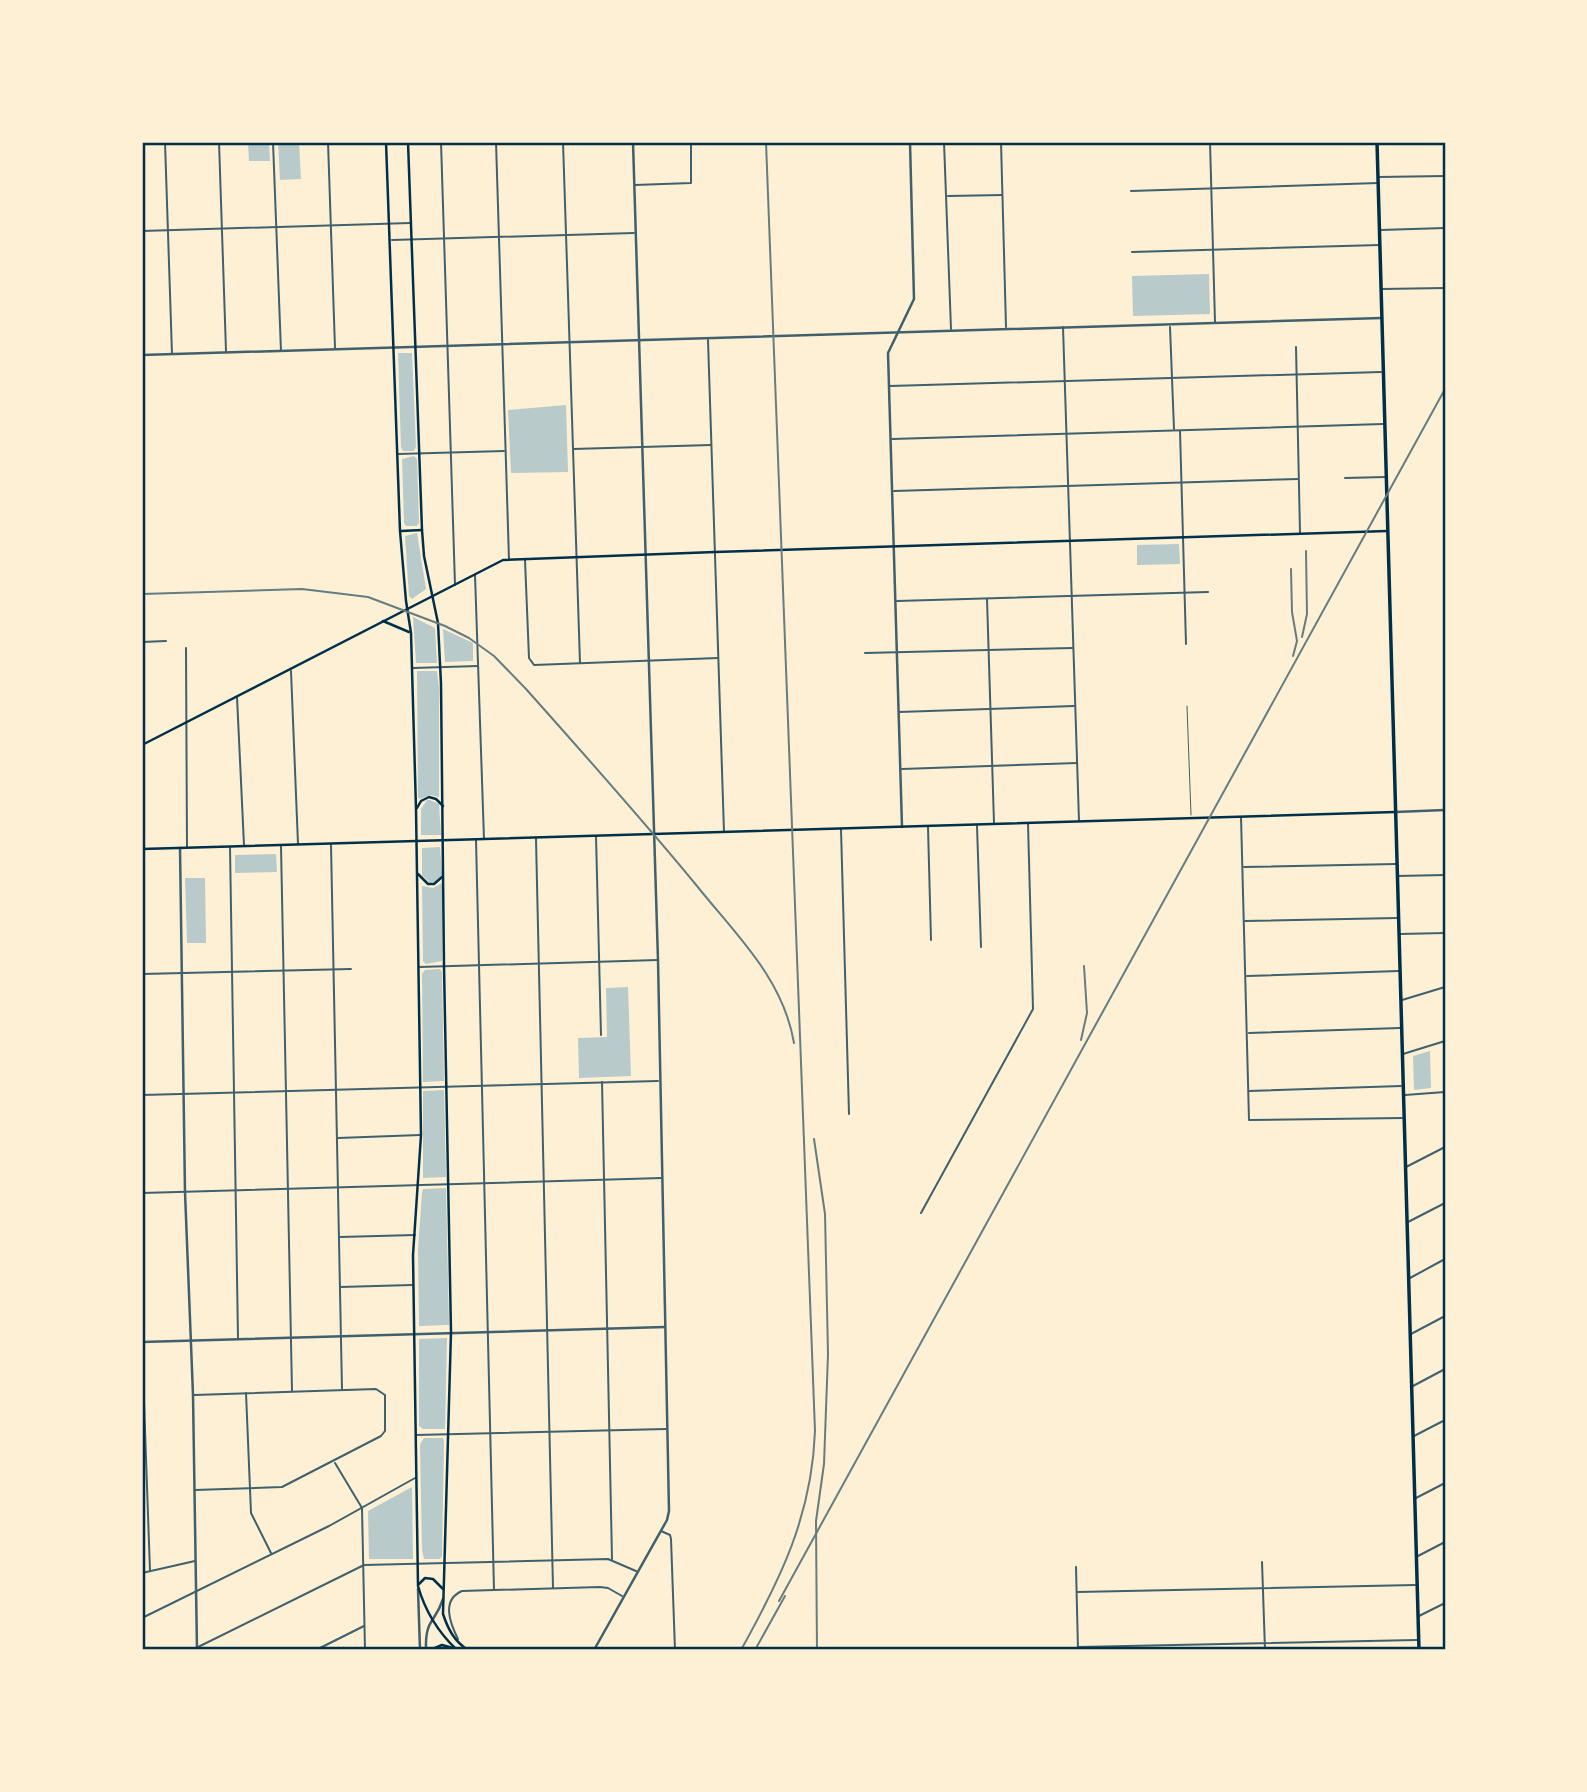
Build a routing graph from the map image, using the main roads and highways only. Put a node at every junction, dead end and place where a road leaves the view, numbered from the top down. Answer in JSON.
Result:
{"nodes":[{"id":1,"x":386,"y":142,"type":"edge"},
{"id":2,"x":408,"y":142,"type":"edge"},
{"id":3,"x":1377,"y":142,"type":"edge"},
{"id":4,"x":422,"y":530,"type":"junction"},
{"id":5,"x":400,"y":531,"type":"junction"},
{"id":6,"x":1388,"y":531,"type":"junction"},
{"id":7,"x":433,"y":596,"type":"junction"},
{"id":8,"x":408,"y":608,"type":"junction"},
{"id":9,"x":383,"y":621,"type":"junction"},
{"id":10,"x":411,"y":633,"type":"junction"},
{"id":11,"x":142,"y":745,"type":"edge"},
{"id":12,"x":443,"y":806,"type":"junction"},
{"id":13,"x":416,"y":809,"type":"junction"},
{"id":14,"x":1395,"y":812,"type":"junction"},
{"id":15,"x":443,"y":841,"type":"junction"},
{"id":16,"x":416,"y":842,"type":"junction"},
{"id":17,"x":142,"y":849,"type":"edge"},
{"id":18,"x":417,"y":871,"type":"junction"},
{"id":19,"x":443,"y":874,"type":"junction"},
{"id":20,"x":418,"y":1586,"type":"junction"},
{"id":21,"x":443,"y":1589,"type":"junction"},
{"id":22,"x":428,"y":1650,"type":"edge"},
{"id":23,"x":456,"y":1650,"type":"edge"},
{"id":24,"x":468,"y":1650,"type":"edge"},
{"id":25,"x":1419,"y":1650,"type":"edge"}],
"edges":[{"from":1,"to":5,"type":"main road"},
{"from":2,"to":4,"type":"main road"},
{"from":3,"to":6,"type":"main road"},
{"from":4,"to":5,"type":"main road"},
{"from":4,"to":7,"type":"main road"},
{"from":5,"to":8,"type":"main road"},
{"from":6,"to":7,"type":"main road"},
{"from":6,"to":14,"type":"main road"},
{"from":7,"to":8,"type":"main road"},
{"from":7,"to":12,"type":"main road"},
{"from":8,"to":9,"type":"main road"},
{"from":8,"to":10,"type":"main road"},
{"from":9,"to":10,"type":"main road"},
{"from":9,"to":11,"type":"main road"},
{"from":10,"to":13,"type":"main road"},
{"from":12,"to":13,"type":"main road"},
{"from":12,"to":15,"type":"main road"},
{"from":13,"to":16,"type":"main road"},
{"from":14,"to":15,"type":"main road"},
{"from":14,"to":25,"type":"main road"},
{"from":15,"to":16,"type":"main road"},
{"from":15,"to":19,"type":"main road"},
{"from":16,"to":17,"type":"main road"},
{"from":16,"to":18,"type":"main road"},
{"from":18,"to":19,"type":"main road"},
{"from":18,"to":20,"type":"main road"},
{"from":19,"to":21,"type":"main road"},
{"from":20,"to":21,"type":"main road"},
{"from":20,"to":23,"type":"main road"},
{"from":21,"to":24,"type":"main road"},
{"from":22,"to":23,"type":"main road"}]}
